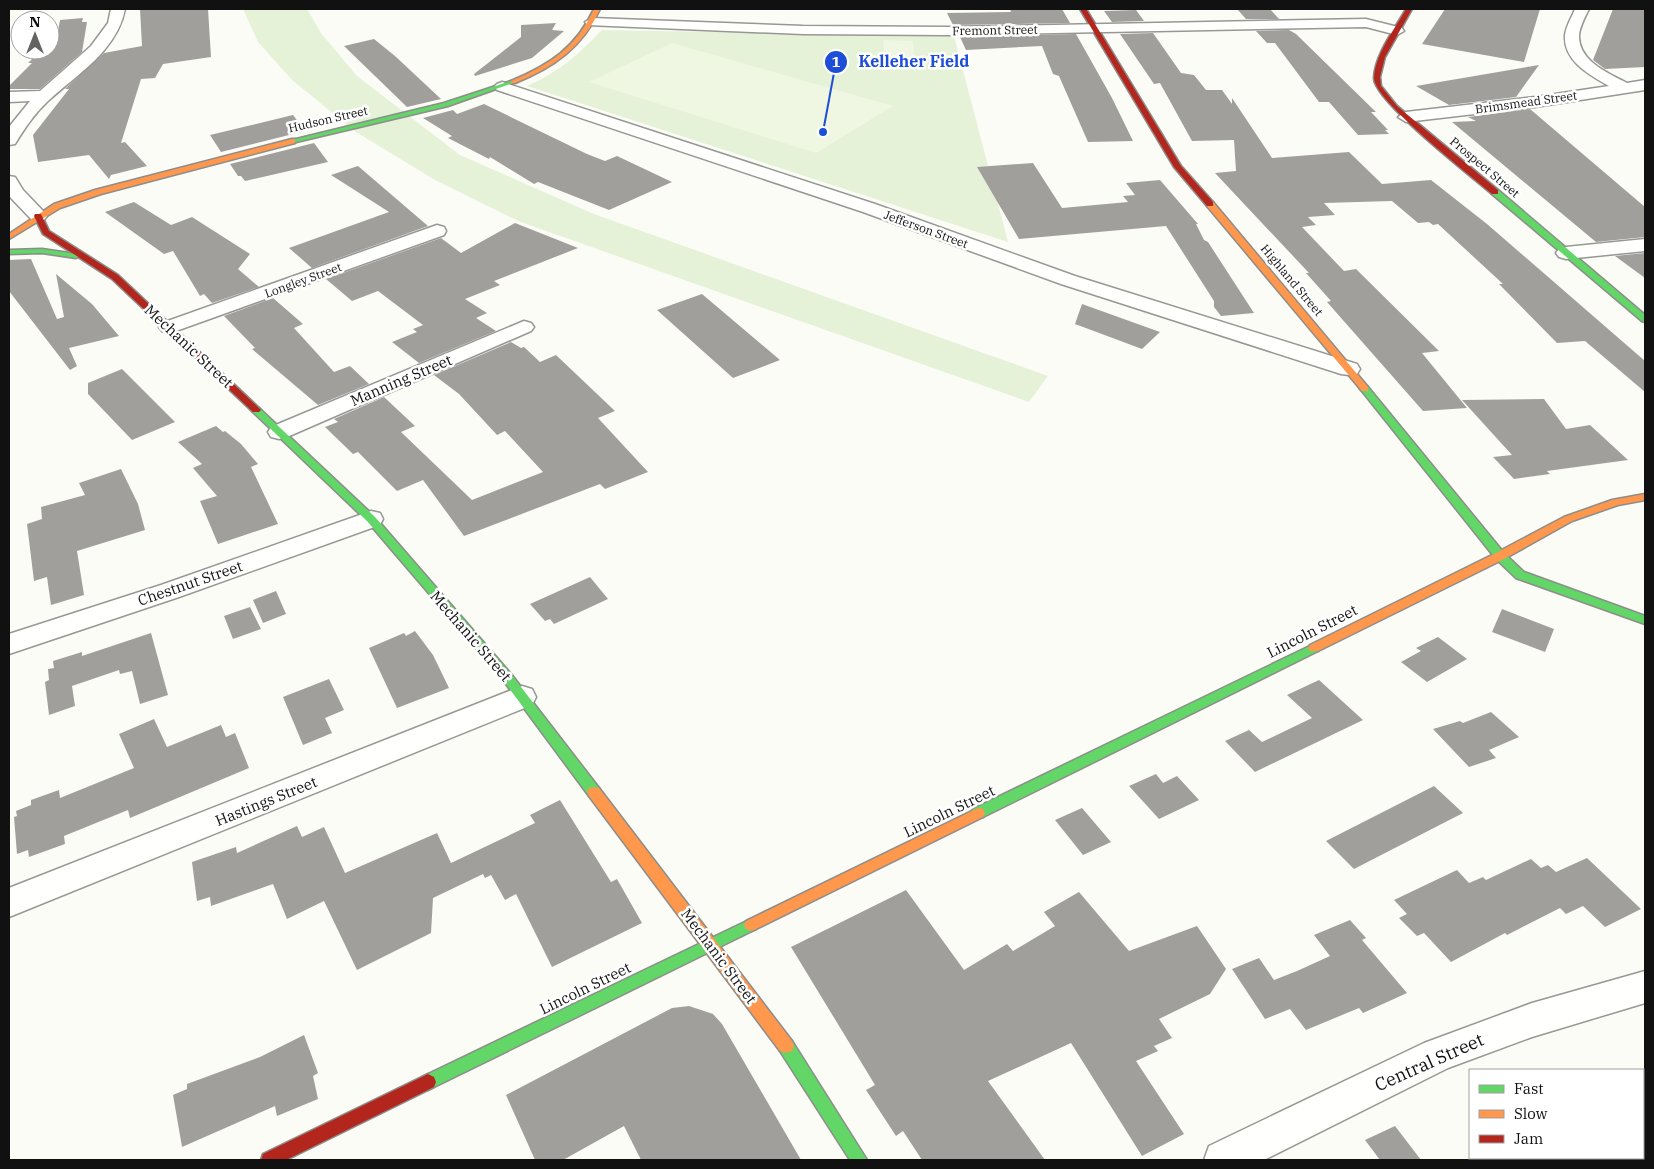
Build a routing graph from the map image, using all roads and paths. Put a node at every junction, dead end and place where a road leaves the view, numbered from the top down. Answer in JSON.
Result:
{"nodes":[{"id":1,"x":118,"y":9,"type":"edge"},
{"id":2,"x":597,"y":9,"type":"edge"},
{"id":3,"x":1083,"y":9,"type":"edge"},
{"id":4,"x":1410,"y":9,"type":"edge"},
{"id":5,"x":1582,"y":9,"type":"edge"},
{"id":6,"x":592,"y":22,"type":"junction"},
{"id":7,"x":1092,"y":28,"type":"junction"},
{"id":8,"x":1397,"y":31,"type":"junction"},
{"id":9,"x":1645,"y":85,"type":"edge"},
{"id":10,"x":502,"y":87,"type":"junction"},
{"id":11,"x":1624,"y":88,"type":"junction"},
{"id":12,"x":44,"y":96,"type":"junction"},
{"id":13,"x":9,"y":98,"type":"edge"},
{"id":14,"x":1406,"y":118,"type":"junction"},
{"id":15,"x":9,"y":140,"type":"edge"},
{"id":16,"x":9,"y":181,"type":"edge"},
{"id":17,"x":38,"y":230,"type":"junction"},
{"id":18,"x":436,"y":231,"type":"dead end"},
{"id":19,"x":9,"y":237,"type":"edge"},
{"id":20,"x":1645,"y":245,"type":"edge"},
{"id":21,"x":9,"y":246,"type":"edge"},
{"id":22,"x":9,"y":252,"type":"edge"},
{"id":23,"x":1566,"y":253,"type":"junction"},
{"id":24,"x":92,"y":262,"type":"junction"},
{"id":25,"x":1644,"y":317,"type":"edge"},
{"id":26,"x":169,"y":327,"type":"junction"},
{"id":27,"x":524,"y":327,"type":"dead end"},
{"id":28,"x":1350,"y":369,"type":"junction"},
{"id":29,"x":279,"y":432,"type":"junction"},
{"id":30,"x":1645,"y":497,"type":"edge"},
{"id":31,"x":371,"y":519,"type":"junction"},
{"id":32,"x":1500,"y":556,"type":"junction"},
{"id":33,"x":1645,"y":620,"type":"edge"},
{"id":34,"x":9,"y":644,"type":"edge"},
{"id":35,"x":522,"y":697,"type":"junction"},
{"id":36,"x":9,"y":903,"type":"edge"},
{"id":37,"x":711,"y":947,"type":"junction"},
{"id":38,"x":1645,"y":987,"type":"edge"},
{"id":39,"x":269,"y":1160,"type":"edge"},
{"id":40,"x":859,"y":1160,"type":"edge"},
{"id":41,"x":1223,"y":1160,"type":"edge"}],
"edges":[{"from":1,"to":12,"type":"street"},
{"from":2,"to":6,"type":"street","name":"Hudson Street"},
{"from":3,"to":7,"type":"street","name":"Highland Street"},
{"from":4,"to":8,"type":"street","name":"Prospect Street"},
{"from":5,"to":11,"type":"street"},
{"from":6,"to":7,"type":"street","name":"Fremont Street"},
{"from":6,"to":10,"type":"street","name":"Hudson Street"},
{"from":7,"to":8,"type":"street","name":"Fremont Street"},
{"from":7,"to":28,"type":"street","name":"Highland Street"},
{"from":8,"to":14,"type":"street","name":"Prospect Street"},
{"from":9,"to":11,"type":"street","name":"Brimsmead Street"},
{"from":10,"to":17,"type":"street","name":"Hudson Street"},
{"from":10,"to":28,"type":"street","name":"Jefferson Street"},
{"from":11,"to":14,"type":"street","name":"Brimsmead Street"},
{"from":12,"to":13,"type":"street"},
{"from":12,"to":15,"type":"street"},
{"from":14,"to":23,"type":"street","name":"Prospect Street"},
{"from":16,"to":17,"type":"street","name":"Mechanic Street"},
{"from":17,"to":19,"type":"street"},
{"from":17,"to":21,"type":"street"},
{"from":17,"to":24,"type":"street","name":"Mechanic Street"},
{"from":18,"to":26,"type":"street","name":"Longley Street"},
{"from":20,"to":23,"type":"street"},
{"from":22,"to":24,"type":"street"},
{"from":23,"to":25,"type":"street","name":"Prospect Street"},
{"from":24,"to":26,"type":"street","name":"Mechanic Street"},
{"from":26,"to":29,"type":"street","name":"Mechanic Street"},
{"from":27,"to":29,"type":"street","name":"Manning Street"},
{"from":28,"to":32,"type":"street","name":"Highland Street"},
{"from":29,"to":31,"type":"street","name":"Mechanic Street"},
{"from":30,"to":32,"type":"street","name":"Lincoln Street"},
{"from":31,"to":34,"type":"street","name":"Chestnut Street"},
{"from":31,"to":35,"type":"street","name":"Mechanic Street"},
{"from":32,"to":33,"type":"street","name":"Highland Street"},
{"from":32,"to":37,"type":"street","name":"Lincoln Street"},
{"from":35,"to":36,"type":"street","name":"Hastings Street"},
{"from":35,"to":37,"type":"street","name":"Mechanic Street"},
{"from":37,"to":39,"type":"street","name":"Lincoln Street"},
{"from":37,"to":40,"type":"street","name":"Mechanic Street"},
{"from":38,"to":41,"type":"street","name":"Central Street"}]}
